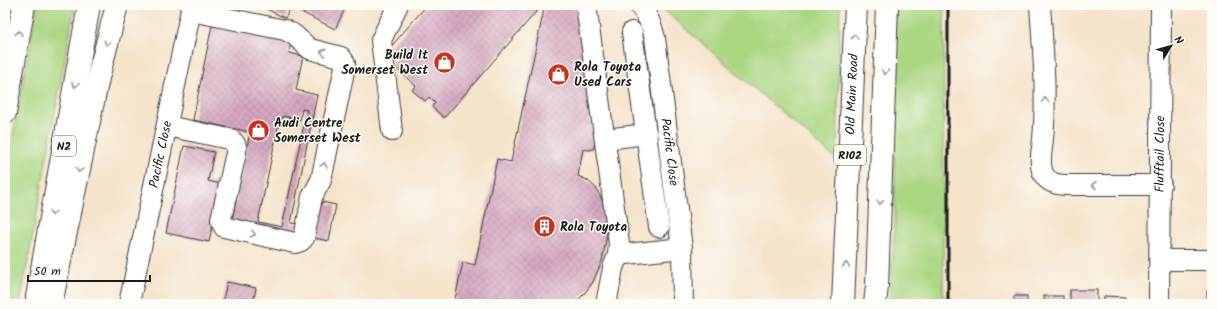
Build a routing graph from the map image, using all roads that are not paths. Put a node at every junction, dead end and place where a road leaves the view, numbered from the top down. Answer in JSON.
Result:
{"nodes":[{"id":1,"x":24,"y":5,"type":"edge"},
{"id":2,"x":89,"y":5,"type":"edge"},
{"id":3,"x":117,"y":5,"type":"edge"},
{"id":4,"x":586,"y":5,"type":"edge"},
{"id":5,"x":639,"y":5,"type":"edge"},
{"id":6,"x":856,"y":5,"type":"edge"},
{"id":7,"x":887,"y":5,"type":"edge"},
{"id":8,"x":1040,"y":5,"type":"edge"},
{"id":9,"x":1161,"y":5,"type":"edge"},
{"id":10,"x":398,"y":7,"type":"dead end"},
{"id":11,"x":192,"y":8,"type":"edge"},
{"id":12,"x":632,"y":32,"type":"dead end"},
{"id":13,"x":5,"y":113,"type":"edge"},
{"id":14,"x":167,"y":126,"type":"junction"},
{"id":15,"x":392,"y":130,"type":"dead end"},
{"id":16,"x":647,"y":134,"type":"junction"},
{"id":17,"x":605,"y":139,"type":"junction"},
{"id":18,"x":1161,"y":185,"type":"junction"},
{"id":19,"x":659,"y":227,"type":"dead end"},
{"id":20,"x":682,"y":248,"type":"junction"},
{"id":21,"x":618,"y":255,"type":"junction"},
{"id":22,"x":1160,"y":260,"type":"junction"},
{"id":23,"x":1212,"y":260,"type":"edge"},
{"id":24,"x":36,"y":304,"type":"edge"},
{"id":25,"x":51,"y":304,"type":"edge"},
{"id":26,"x":129,"y":304,"type":"edge"},
{"id":27,"x":606,"y":304,"type":"edge"},
{"id":28,"x":683,"y":304,"type":"edge"},
{"id":29,"x":843,"y":304,"type":"edge"},
{"id":30,"x":875,"y":304,"type":"edge"},
{"id":31,"x":1159,"y":304,"type":"edge"}],
"edges":[{"from":13,"to":1,"type":"main road","one_way":true},
{"from":2,"to":24,"type":"main road","number":"N2","one_way":true},
{"from":3,"to":25,"type":"main road","one_way":true},
{"from":4,"to":17,"type":"street"},
{"from":5,"to":20,"type":"street","name":"Pacific Close"},
{"from":29,"to":6,"type":"main road","name":"Old Main Road","number":"R102","one_way":true},
{"from":7,"to":30,"type":"main road","number":"R102","one_way":true},
{"from":18,"to":8,"type":"street","one_way":true},
{"from":9,"to":18,"type":"street","name":"Flufftail Close"},
{"from":10,"to":15,"type":"street"},
{"from":11,"to":14,"type":"street","name":"Pacific Close"},
{"from":14,"to":11,"type":"street","one_way":true},
{"from":12,"to":16,"type":"street"},
{"from":14,"to":26,"type":"street","name":"Pacific Close"},
{"from":16,"to":17,"type":"street"},
{"from":16,"to":19,"type":"street"},
{"from":17,"to":21,"type":"street"},
{"from":18,"to":22,"type":"street","name":"Flufftail Close"},
{"from":20,"to":21,"type":"street"},
{"from":20,"to":28,"type":"street","name":"Pacific Close"},
{"from":21,"to":27,"type":"street"},
{"from":22,"to":23,"type":"street"},
{"from":22,"to":31,"type":"street","name":"Flufftail Close"}]}
